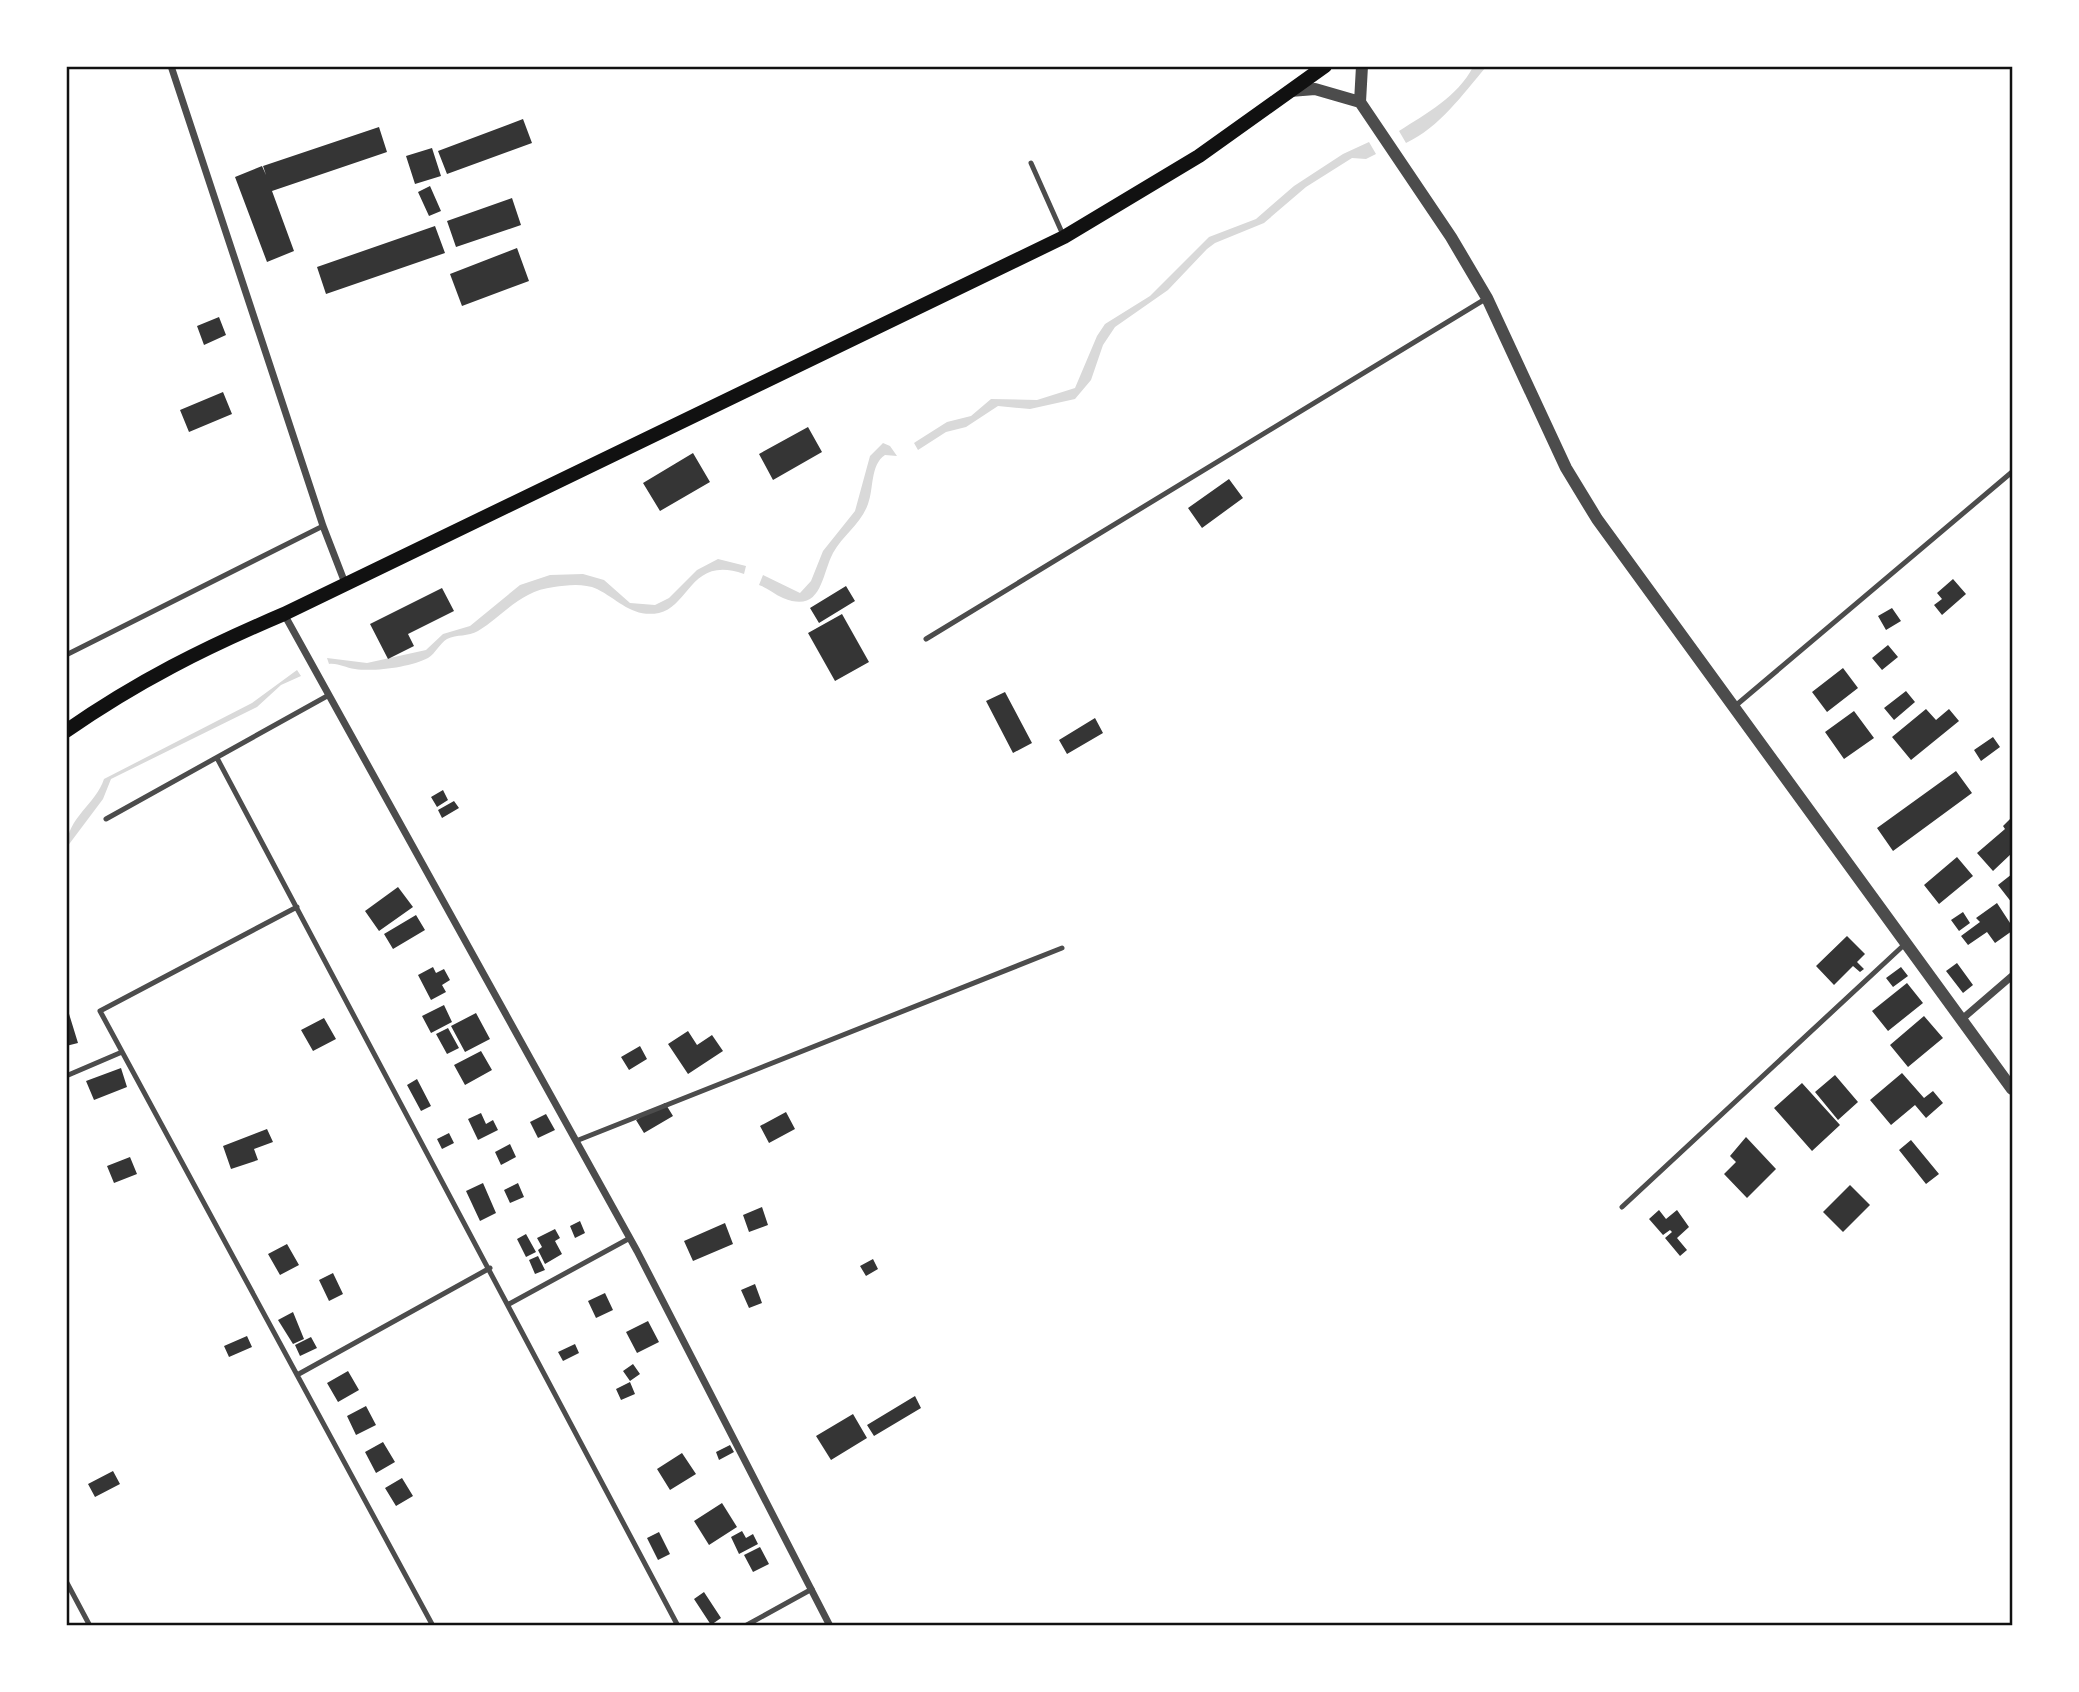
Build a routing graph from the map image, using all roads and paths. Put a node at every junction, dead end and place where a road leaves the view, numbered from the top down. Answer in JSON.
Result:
{"nodes":[{"id":1,"x":171,"y":66,"type":"edge"},
{"id":2,"x":1325,"y":66,"type":"edge"},
{"id":3,"x":1362,"y":66,"type":"edge"},
{"id":4,"x":1290,"y":91,"type":"junction"},
{"id":5,"x":1360,"y":102,"type":"junction"},
{"id":6,"x":1031,"y":163,"type":"dead end"},
{"id":7,"x":1064,"y":237,"type":"junction"},
{"id":8,"x":1487,"y":298,"type":"junction"},
{"id":9,"x":2012,"y":472,"type":"edge"},
{"id":10,"x":323,"y":526,"type":"junction"},
{"id":11,"x":345,"y":583,"type":"junction"},
{"id":12,"x":284,"y":614,"type":"junction"},
{"id":13,"x":926,"y":639,"type":"dead end"},
{"id":14,"x":66,"y":654,"type":"edge"},
{"id":15,"x":329,"y":695,"type":"junction"},
{"id":16,"x":1733,"y":708,"type":"junction"},
{"id":17,"x":66,"y":731,"type":"edge"},
{"id":18,"x":217,"y":758,"type":"junction"},
{"id":19,"x":106,"y":819,"type":"dead end"},
{"id":20,"x":297,"y":907,"type":"junction"},
{"id":21,"x":1905,"y":944,"type":"junction"},
{"id":22,"x":1062,"y":948,"type":"dead end"},
{"id":23,"x":2012,"y":976,"type":"edge"},
{"id":24,"x":1961,"y":1021,"type":"junction"},
{"id":25,"x":122,"y":1052,"type":"junction"},
{"id":26,"x":66,"y":1076,"type":"edge"},
{"id":27,"x":2012,"y":1089,"type":"edge"},
{"id":28,"x":576,"y":1141,"type":"junction"},
{"id":29,"x":1622,"y":1207,"type":"dead end"},
{"id":30,"x":630,"y":1238,"type":"junction"},
{"id":31,"x":490,"y":1268,"type":"junction"},
{"id":32,"x":509,"y":1304,"type":"junction"},
{"id":33,"x":297,"y":1375,"type":"junction"},
{"id":34,"x":66,"y":1581,"type":"edge"},
{"id":35,"x":812,"y":1589,"type":"junction"},
{"id":36,"x":90,"y":1626,"type":"edge"},
{"id":37,"x":433,"y":1626,"type":"edge"},
{"id":38,"x":678,"y":1626,"type":"edge"},
{"id":39,"x":745,"y":1626,"type":"edge"},
{"id":40,"x":830,"y":1626,"type":"edge"}],
"edges":[{"from":1,"to":10,"type":"street"},
{"from":2,"to":4,"type":"main road"},
{"from":3,"to":5,"type":"street"},
{"from":4,"to":5,"type":"street"},
{"from":4,"to":7,"type":"main road"},
{"from":5,"to":8,"type":"street"},
{"from":6,"to":7,"type":"lane"},
{"from":7,"to":11,"type":"main road"},
{"from":8,"to":13,"type":"lane"},
{"from":8,"to":16,"type":"street"},
{"from":9,"to":16,"type":"lane"},
{"from":10,"to":11,"type":"street"},
{"from":10,"to":14,"type":"lane"},
{"from":11,"to":12,"type":"main road"},
{"from":12,"to":15,"type":"street"},
{"from":12,"to":17,"type":"main road"},
{"from":15,"to":18,"type":"lane"},
{"from":15,"to":28,"type":"street"},
{"from":16,"to":21,"type":"street"},
{"from":18,"to":19,"type":"lane"},
{"from":18,"to":20,"type":"lane"},
{"from":20,"to":25,"type":"lane"},
{"from":20,"to":31,"type":"lane"},
{"from":21,"to":24,"type":"street"},
{"from":21,"to":29,"type":"lane"},
{"from":22,"to":28,"type":"lane"},
{"from":23,"to":24,"type":"street"},
{"from":24,"to":27,"type":"street"},
{"from":25,"to":26,"type":"lane"},
{"from":25,"to":33,"type":"lane"},
{"from":28,"to":30,"type":"street"},
{"from":30,"to":32,"type":"lane"},
{"from":30,"to":35,"type":"street"},
{"from":31,"to":32,"type":"lane"},
{"from":31,"to":33,"type":"lane"},
{"from":32,"to":38,"type":"lane"},
{"from":33,"to":37,"type":"lane"},
{"from":34,"to":36,"type":"lane"},
{"from":35,"to":39,"type":"lane"},
{"from":35,"to":40,"type":"street"}]}
